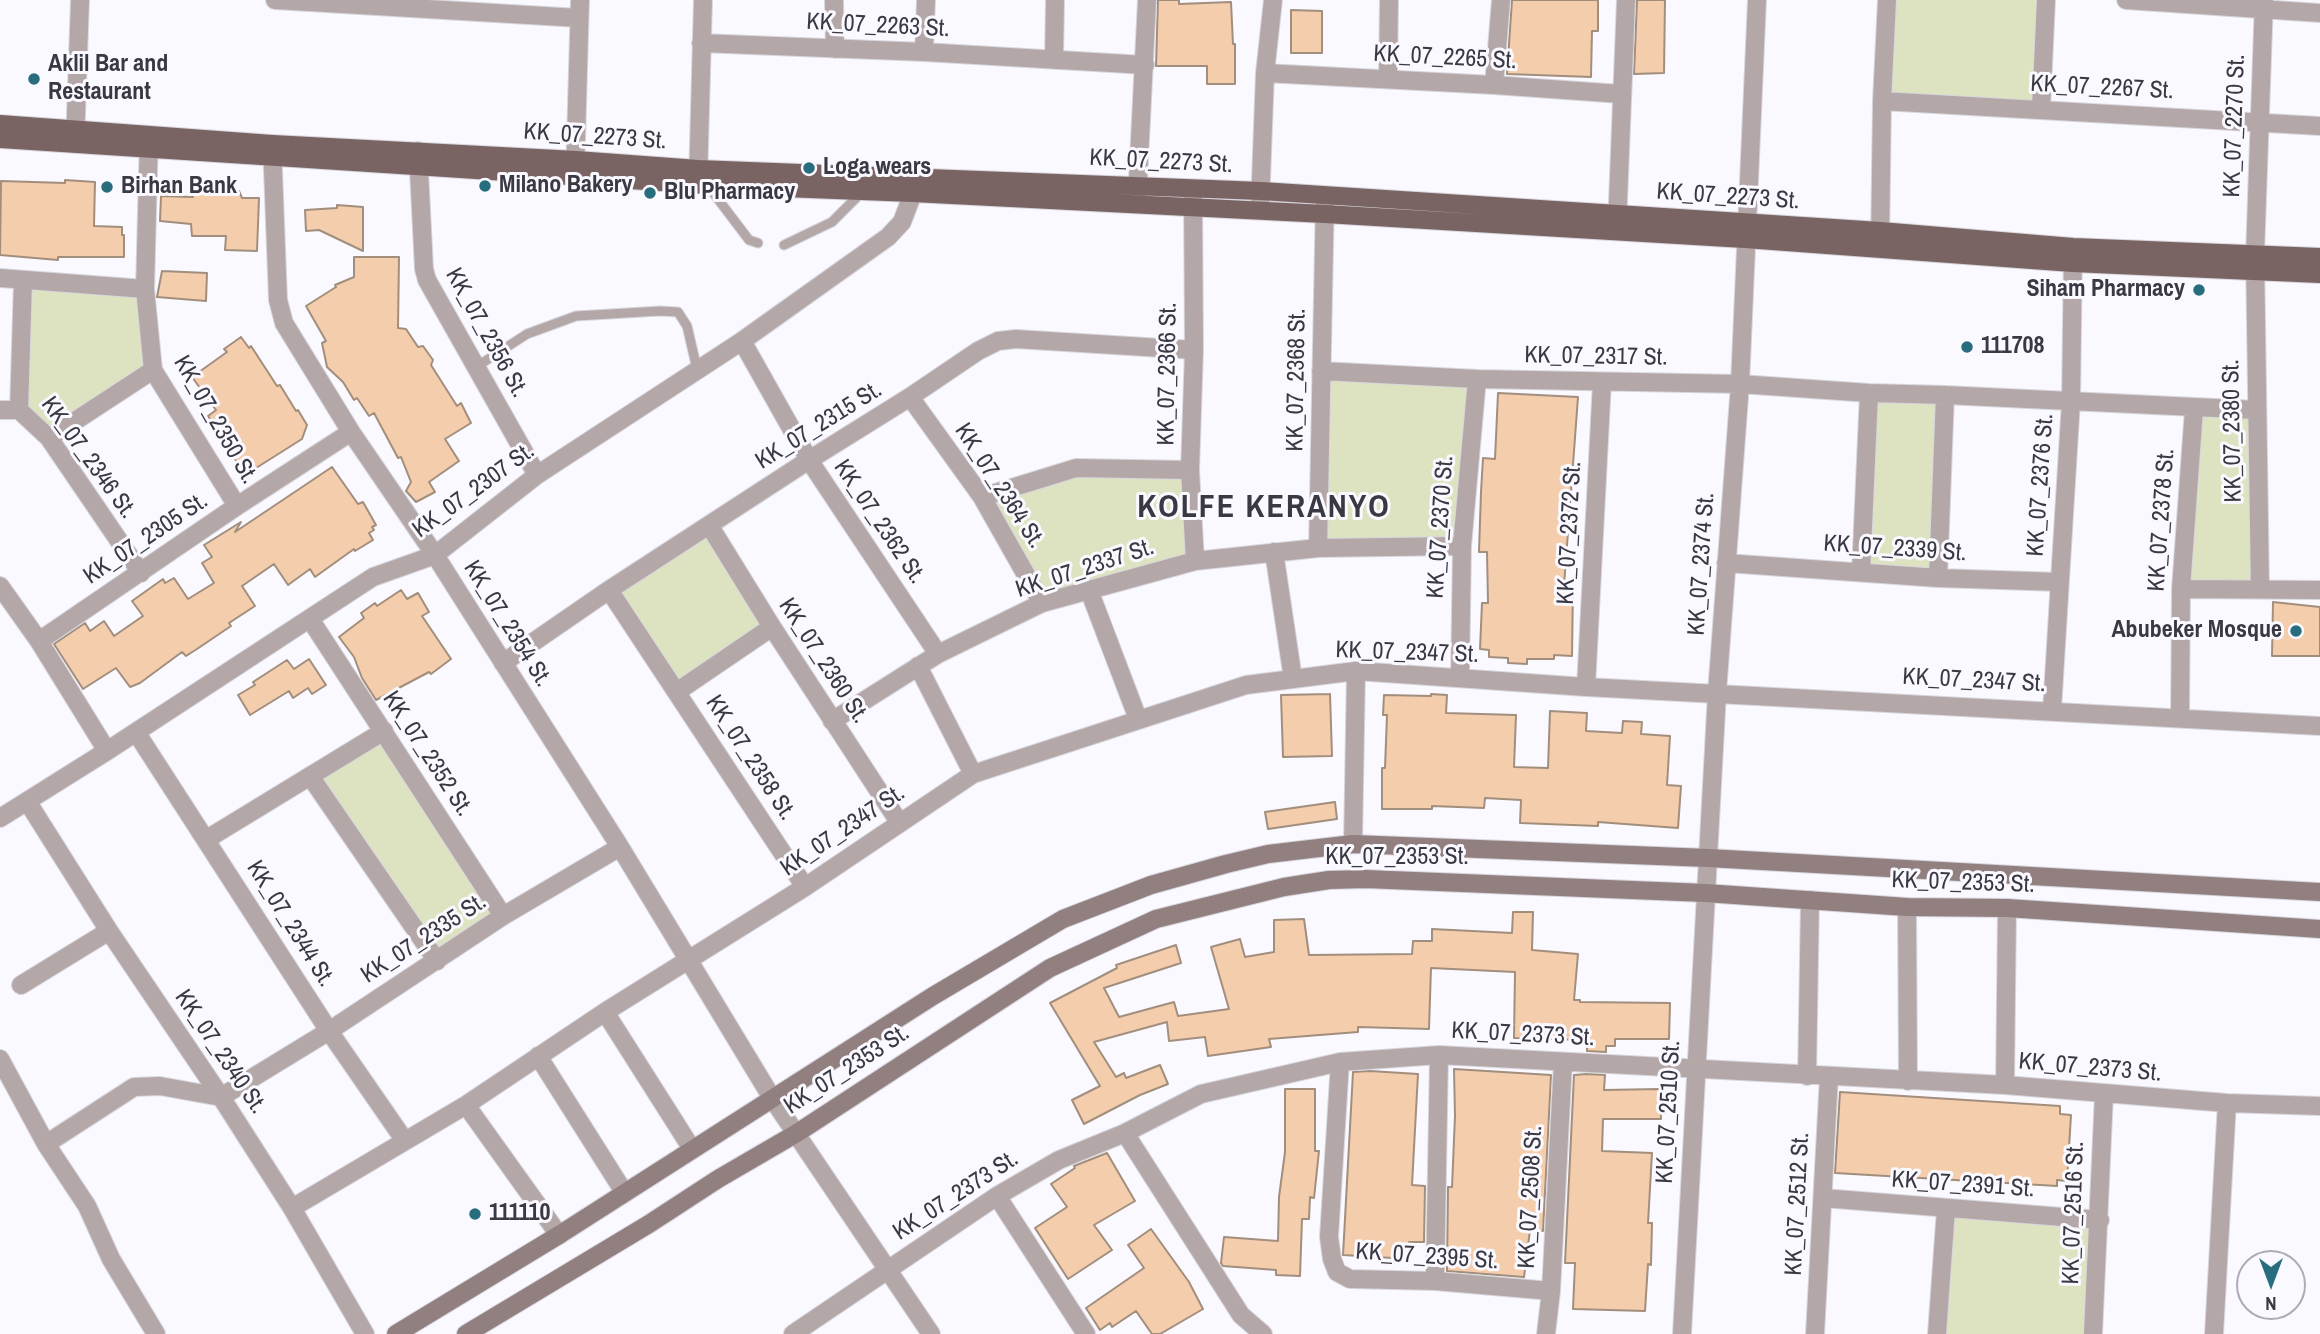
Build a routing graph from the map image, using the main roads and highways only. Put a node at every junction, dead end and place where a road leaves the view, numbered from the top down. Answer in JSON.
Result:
{"nodes":[{"id":1,"x":0,"y":124,"type":"edge"},
{"id":2,"x":76,"y":136,"type":"junction"},
{"id":3,"x":0,"y":139,"type":"edge"},
{"id":4,"x":701,"y":179,"type":"junction"},
{"id":5,"x":913,"y":184,"type":"junction"},
{"id":6,"x":1325,"y":205,"type":"junction"},
{"id":7,"x":1746,"y":231,"type":"junction"},
{"id":8,"x":2073,"y":255,"type":"junction"},
{"id":9,"x":2320,"y":257,"type":"edge"},
{"id":10,"x":2255,"y":263,"type":"junction"},
{"id":11,"x":2320,"y":274,"type":"edge"}],
"edges":[{"from":1,"to":2,"type":"main road","name":"KK_07_2273 St."},
{"from":2,"to":3,"type":"main road","name":"KK_07_2273 St."},
{"from":2,"to":4,"type":"main road","name":"KK_07_2273 St."},
{"from":4,"to":5,"type":"main road","name":"KK_07_2273 St."},
{"from":4,"to":5,"type":"main road","name":"KK_07_2273 St."},
{"from":5,"to":6,"type":"main road","name":"KK_07_2273 St."},
{"from":5,"to":6,"type":"main road","name":"KK_07_2273 St."},
{"from":6,"to":7,"type":"main road","name":"KK_07_2273 St."},
{"from":6,"to":7,"type":"main road","name":"KK_07_2273 St."},
{"from":7,"to":8,"type":"main road","name":"KK_07_2273 St."},
{"from":7,"to":8,"type":"main road","name":"KK_07_2273 St."},
{"from":8,"to":10,"type":"main road","name":"KK_07_2273 St."},
{"from":9,"to":10,"type":"main road","name":"KK_07_2273 St."},
{"from":10,"to":11,"type":"main road","name":"KK_07_2273 St."}]}
